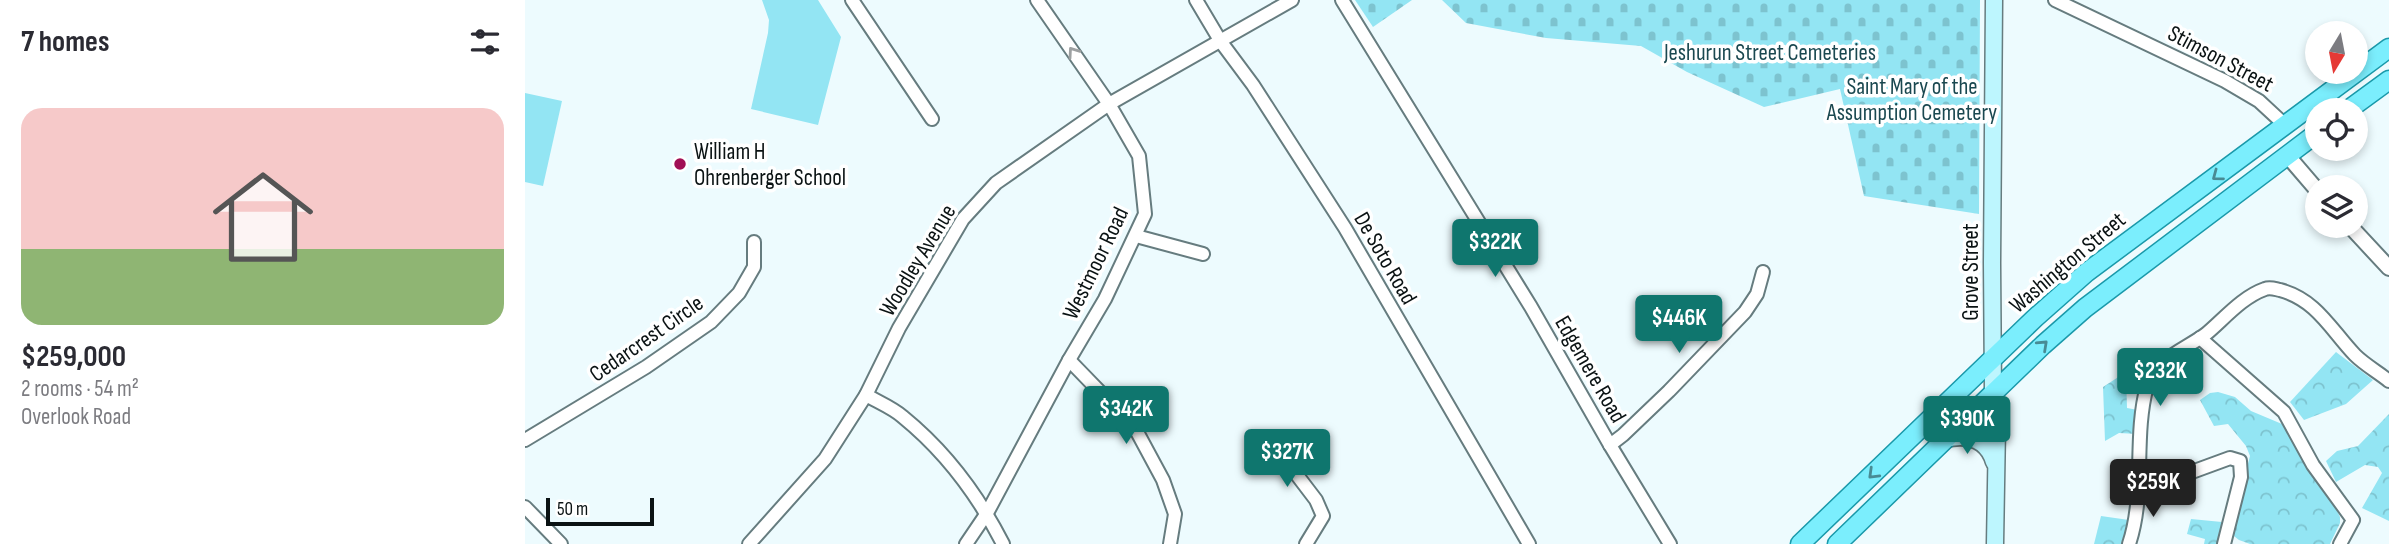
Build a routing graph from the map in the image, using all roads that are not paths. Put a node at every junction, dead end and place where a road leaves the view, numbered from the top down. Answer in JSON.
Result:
{"nodes":[{"id":1,"x":852,"y":0,"type":"edge"},
{"id":2,"x":1037,"y":0,"type":"edge"},
{"id":3,"x":1196,"y":0,"type":"edge"},
{"id":4,"x":1292,"y":0,"type":"edge"},
{"id":5,"x":1342,"y":0,"type":"edge"},
{"id":6,"x":1994,"y":0,"type":"edge"},
{"id":7,"x":2055,"y":0,"type":"edge"},
{"id":8,"x":1221,"y":42,"type":"junction"},
{"id":9,"x":2389,"y":48,"type":"edge"},
{"id":10,"x":2389,"y":80,"type":"edge"},
{"id":11,"x":2364,"y":98,"type":"edge"},
{"id":12,"x":1109,"y":104,"type":"junction"},
{"id":13,"x":932,"y":119,"type":"dead end"},
{"id":14,"x":2278,"y":130,"type":"junction"},
{"id":15,"x":2305,"y":142,"type":"edge"},
{"id":16,"x":2294,"y":150,"type":"junction"},
{"id":17,"x":2308,"y":175,"type":"edge"},
{"id":18,"x":1136,"y":236,"type":"junction"},
{"id":19,"x":2361,"y":238,"type":"edge"},
{"id":20,"x":754,"y":242,"type":"dead end"},
{"id":21,"x":1203,"y":254,"type":"dead end"},
{"id":22,"x":2389,"y":268,"type":"edge"},
{"id":23,"x":1763,"y":272,"type":"dead end"},
{"id":24,"x":2200,"y":338,"type":"junction"},
{"id":25,"x":1993,"y":359,"type":"junction"},
{"id":26,"x":1069,"y":360,"type":"junction"},
{"id":27,"x":2389,"y":381,"type":"edge"},
{"id":28,"x":1993,"y":392,"type":"junction"},
{"id":29,"x":866,"y":395,"type":"junction"},
{"id":30,"x":1268,"y":437,"type":"dead end"},
{"id":31,"x":1945,"y":439,"type":"junction"},
{"id":32,"x":525,"y":440,"type":"edge"},
{"id":33,"x":1610,"y":445,"type":"junction"},
{"id":34,"x":1995,"y":464,"type":"junction"},
{"id":35,"x":2139,"y":486,"type":"junction"},
{"id":36,"x":525,"y":507,"type":"edge"},
{"id":37,"x":987,"y":513,"type":"junction"},
{"id":38,"x":561,"y":544,"type":"edge"},
{"id":39,"x":749,"y":544,"type":"edge"},
{"id":40,"x":966,"y":544,"type":"edge"},
{"id":41,"x":1003,"y":544,"type":"edge"},
{"id":42,"x":1170,"y":544,"type":"edge"},
{"id":43,"x":1306,"y":544,"type":"edge"},
{"id":44,"x":1529,"y":544,"type":"edge"},
{"id":45,"x":1670,"y":544,"type":"edge"},
{"id":46,"x":1800,"y":544,"type":"edge"},
{"id":47,"x":1837,"y":544,"type":"edge"},
{"id":48,"x":1995,"y":544,"type":"edge"},
{"id":49,"x":2129,"y":544,"type":"edge"},
{"id":50,"x":2224,"y":544,"type":"edge"},
{"id":51,"x":2340,"y":544,"type":"edge"}],
"edges":[{"from":1,"to":13,"type":"street"},
{"from":12,"to":2,"type":"street","name":"Westmoor Road","one_way":true},
{"from":3,"to":8,"type":"street","name":"De Soto Road"},
{"from":4,"to":8,"type":"street","name":"Woodley Avenue"},
{"from":5,"to":33,"type":"street","name":"Edgemere Road"},
{"from":6,"to":25,"type":"main road","name":"Grove Street"},
{"from":7,"to":14,"type":"street","name":"Stimson Street"},
{"from":8,"to":12,"type":"street","name":"Woodley Avenue"},
{"from":8,"to":44,"type":"street","name":"De Soto Road"},
{"from":9,"to":14,"type":"main road","name":"Washington Street"},
{"from":10,"to":11,"type":"main road"},
{"from":12,"to":18,"type":"street","name":"Westmoor Road"},
{"from":12,"to":29,"type":"street","name":"Woodley Avenue"},
{"from":14,"to":16,"type":"main road"},
{"from":14,"to":25,"type":"main road","name":"Washington Street","one_way":true},
{"from":15,"to":16,"type":"main road","name":"Washington Street"},
{"from":16,"to":17,"type":"street"},
{"from":28,"to":16,"type":"main road","name":"Washington Street","one_way":true},
{"from":18,"to":21,"type":"street"},
{"from":18,"to":26,"type":"street","name":"Westmoor Road"},
{"from":19,"to":22,"type":"street"},
{"from":20,"to":32,"type":"street","name":"Cedarcrest Circle"},
{"from":23,"to":33,"type":"street"},
{"from":24,"to":27,"type":"street"},
{"from":24,"to":35,"type":"street"},
{"from":24,"to":51,"type":"street"},
{"from":25,"to":28,"type":"main road","name":"Grove Street"},
{"from":25,"to":46,"type":"main road","name":"Washington Street","one_way":true},
{"from":26,"to":37,"type":"street","name":"Westmoor Road"},
{"from":26,"to":42,"type":"street"},
{"from":28,"to":31,"type":"main road","name":"Washington Street"},
{"from":28,"to":34,"type":"main road","name":"Grove Street"},
{"from":29,"to":37,"type":"street"},
{"from":29,"to":39,"type":"street","name":"Woodley Avenue"},
{"from":30,"to":43,"type":"street"},
{"from":31,"to":34,"type":"main road"},
{"from":31,"to":47,"type":"main road","name":"Washington Street"},
{"from":33,"to":45,"type":"street","name":"Edgemere Road"},
{"from":34,"to":48,"type":"main road","name":"Grove Street"},
{"from":35,"to":49,"type":"street"},
{"from":35,"to":50,"type":"street"},
{"from":36,"to":38,"type":"street"},
{"from":37,"to":40,"type":"street","name":"Westmoor Road"},
{"from":37,"to":41,"type":"street"}]}
